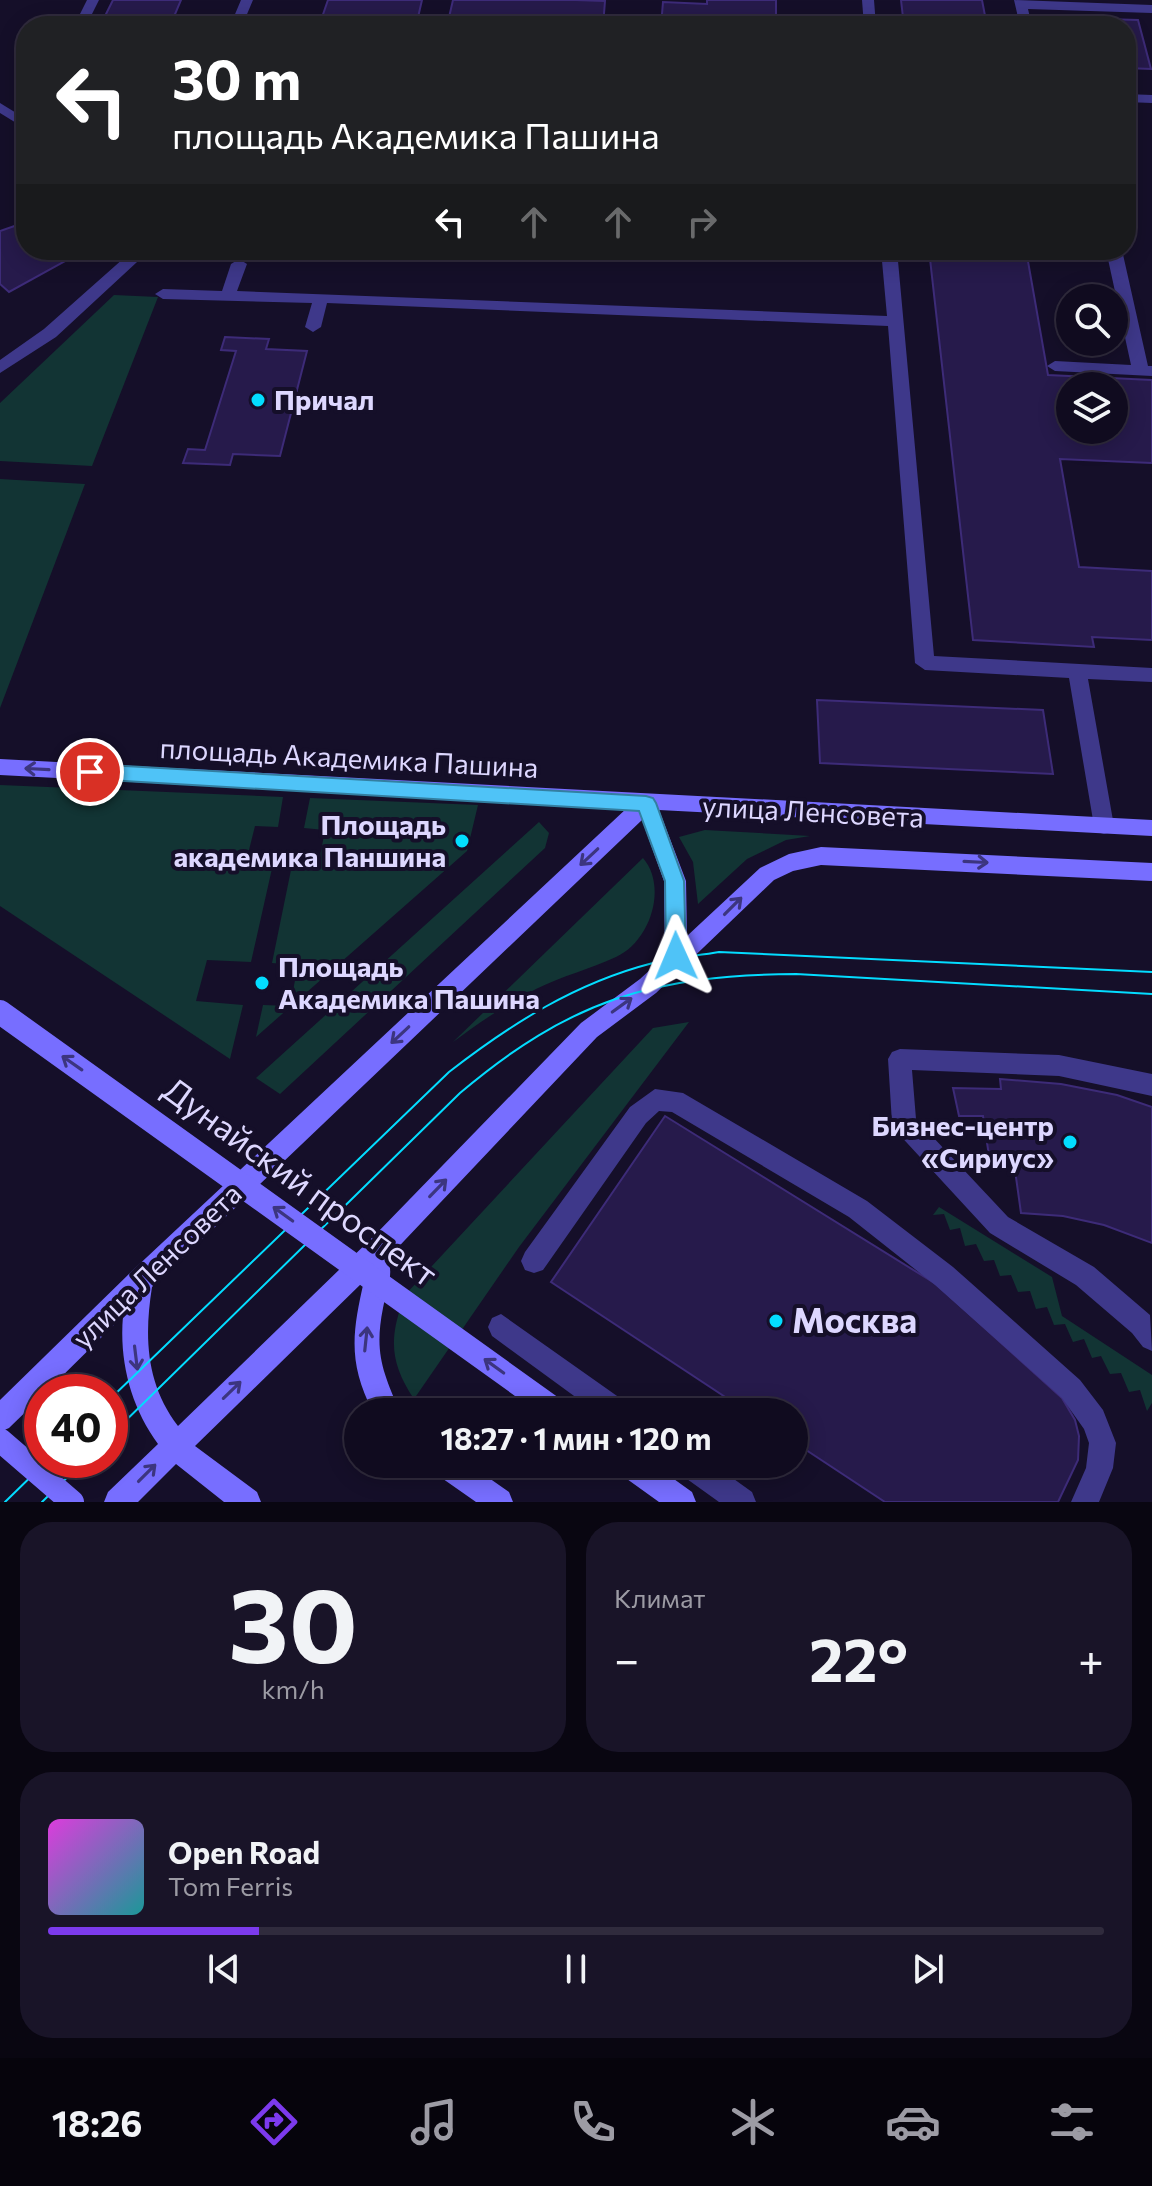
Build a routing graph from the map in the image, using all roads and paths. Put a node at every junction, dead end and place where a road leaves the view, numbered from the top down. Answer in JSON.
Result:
{"nodes":[{"id":1,"x":1021,"y":2,"type":"edge"},
{"id":2,"x":1152,"y":9,"type":"edge"},
{"id":3,"x":131,"y":260,"type":"edge"},
{"id":4,"x":890,"y":260,"type":"edge"},
{"id":5,"x":1117,"y":260,"type":"edge"},
{"id":6,"x":239,"y":264,"type":"dead end"},
{"id":7,"x":163,"y":294,"type":"dead end"},
{"id":8,"x":228,"y":296,"type":"junction"},
{"id":9,"x":321,"y":298,"type":"junction"},
{"id":10,"x":895,"y":321,"type":"junction"},
{"id":11,"x":313,"y":327,"type":"dead end"},
{"id":12,"x":1055,"y":366,"type":"dead end"},
{"id":13,"x":0,"y":368,"type":"edge"},
{"id":14,"x":1146,"y":371,"type":"edge"},
{"id":15,"x":1077,"y":671,"type":"junction"},
{"id":16,"x":1152,"y":675,"type":"edge"},
{"id":17,"x":0,"y":767,"type":"edge"},
{"id":18,"x":646,"y":803,"type":"junction"},
{"id":19,"x":1104,"y":826,"type":"junction"},
{"id":20,"x":1152,"y":828,"type":"edge"},
{"id":21,"x":1152,"y":872,"type":"edge"},
{"id":22,"x":676,"y":960,"type":"junction"},
{"id":23,"x":0,"y":1012,"type":"edge"},
{"id":24,"x":1152,"y":1085,"type":"edge"},
{"id":25,"x":384,"y":1244,"type":"junction"},
{"id":26,"x":534,"y":1261,"type":"dead end"},
{"id":27,"x":140,"y":1281,"type":"junction"},
{"id":28,"x":501,"y":1327,"type":"dead end"},
{"id":29,"x":1152,"y":1338,"type":"edge"},
{"id":30,"x":380,"y":1398,"type":"edge"},
{"id":31,"x":538,"y":1398,"type":"edge"},
{"id":32,"x":599,"y":1398,"type":"edge"},
{"id":33,"x":0,"y":1419,"type":"edge"},
{"id":34,"x":0,"y":1440,"type":"edge"},
{"id":35,"x":176,"y":1444,"type":"junction"},
{"id":36,"x":466,"y":1478,"type":"edge"},
{"id":37,"x":649,"y":1478,"type":"edge"},
{"id":38,"x":709,"y":1478,"type":"edge"},
{"id":39,"x":72,"y":1502,"type":"edge"},
{"id":40,"x":118,"y":1502,"type":"edge"},
{"id":41,"x":247,"y":1502,"type":"edge"},
{"id":42,"x":499,"y":1502,"type":"edge"},
{"id":43,"x":682,"y":1502,"type":"edge"},
{"id":44,"x":742,"y":1502,"type":"edge"},
{"id":45,"x":1085,"y":1502,"type":"edge"}],
"edges":[{"from":1,"to":2,"type":"street"},
{"from":3,"to":13,"type":"street"},
{"from":4,"to":10,"type":"street"},
{"from":5,"to":14,"type":"street"},
{"from":6,"to":8,"type":"street"},
{"from":7,"to":8,"type":"street"},
{"from":8,"to":9,"type":"street"},
{"from":9,"to":10,"type":"street"},
{"from":9,"to":11,"type":"street"},
{"from":10,"to":15,"type":"street"},
{"from":12,"to":14,"type":"street"},
{"from":15,"to":16,"type":"street"},
{"from":15,"to":19,"type":"street"},
{"from":18,"to":17,"type":"street","name":"площадь Академика Пашина","one_way":true},
{"from":18,"to":19,"type":"street","name":"улица Ленсовета"},
{"from":18,"to":22,"type":"street"},
{"from":18,"to":27,"type":"street","name":"улица Ленсовета","one_way":true},
{"from":19,"to":20,"type":"street","name":"улица Ленсовета"},
{"from":22,"to":21,"type":"street","name":"улица Ленсовета","one_way":true},
{"from":25,"to":22,"type":"street","name":"улица Ленсовета","one_way":true},
{"from":31,"to":23,"type":"street","name":"Дунайский проспект","one_way":true,"bridge":true},
{"from":24,"to":29,"type":"street"},
{"from":30,"to":25,"type":"street","one_way":true},
{"from":35,"to":25,"type":"street","name":"улица Ленсовета","one_way":true},
{"from":26,"to":45,"type":"street"},
{"from":27,"to":33,"type":"street","name":"улица Ленсовета"},
{"from":27,"to":35,"type":"street","one_way":true},
{"from":28,"to":32,"type":"street"},
{"from":34,"to":39,"type":"street","bridge":true},
{"from":40,"to":35,"type":"street","name":"улица Ленсовета","one_way":true},
{"from":35,"to":41,"type":"street"},
{"from":36,"to":42,"type":"street"},
{"from":37,"to":43,"type":"street"},
{"from":38,"to":44,"type":"street"}]}
